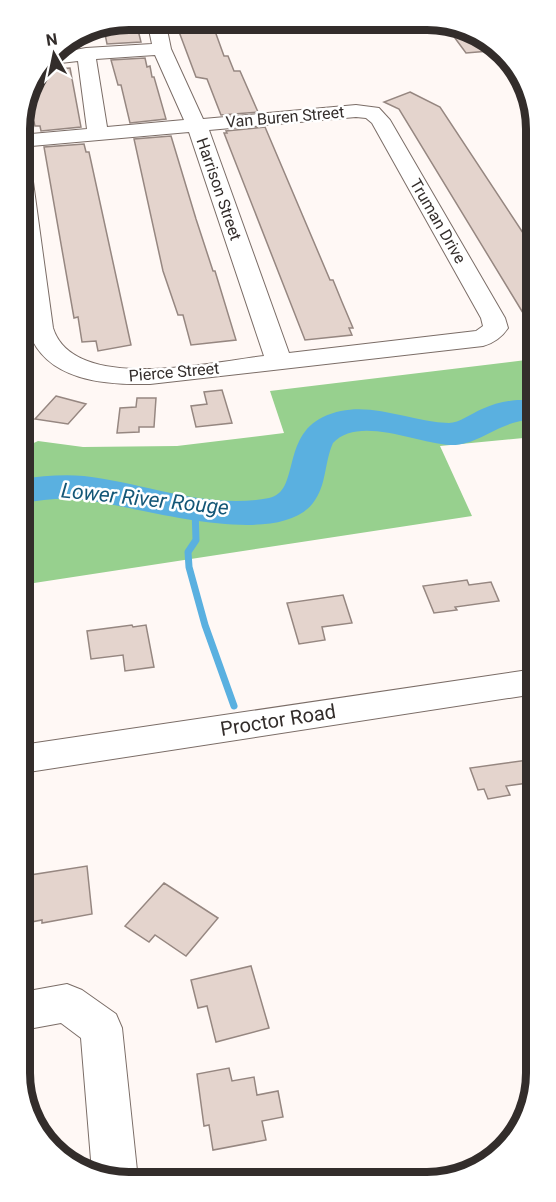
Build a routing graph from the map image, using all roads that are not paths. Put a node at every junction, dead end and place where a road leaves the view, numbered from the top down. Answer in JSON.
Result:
{"nodes":[{"id":1,"x":158,"y":30,"type":"edge"},
{"id":2,"x":162,"y":49,"type":"junction"},
{"id":3,"x":86,"y":54,"type":"junction"},
{"id":4,"x":61,"y":58,"type":"edge"},
{"id":5,"x":372,"y":112,"type":"joint"},
{"id":6,"x":196,"y":124,"type":"junction"},
{"id":7,"x":98,"y":133,"type":"junction"},
{"id":8,"x":30,"y":140,"type":"edge"},
{"id":9,"x":30,"y":278,"type":"edge"},
{"id":10,"x":493,"y":332,"type":"joint"},
{"id":11,"x":279,"y":361,"type":"junction"},
{"id":12,"x":526,"y":682,"type":"edge"},
{"id":13,"x":30,"y":758,"type":"edge"},
{"id":14,"x":30,"y":1010,"type":"edge"},
{"id":15,"x":114,"y":1170,"type":"edge"}],
"edges":[{"from":1,"to":2,"type":"street","name":"Harrison Street"},
{"from":2,"to":3,"type":"street"},
{"from":2,"to":6,"type":"street","name":"Harrison Street"},
{"from":3,"to":4,"type":"street"},
{"from":3,"to":7,"type":"street"},
{"from":5,"to":6,"type":"street","name":"Van Buren Street"},
{"from":5,"to":10,"type":"street","name":"Truman Drive"},
{"from":6,"to":7,"type":"street","name":"Van Buren Street"},
{"from":6,"to":11,"type":"street","name":"Harrison Street"},
{"from":7,"to":8,"type":"street","name":"Van Buren Street"},
{"from":9,"to":11,"type":"street","name":"Pierce Street"},
{"from":10,"to":11,"type":"street","name":"Pierce Street"},
{"from":12,"to":13,"type":"street","name":"Proctor Road"},
{"from":14,"to":15,"type":"street"}]}
